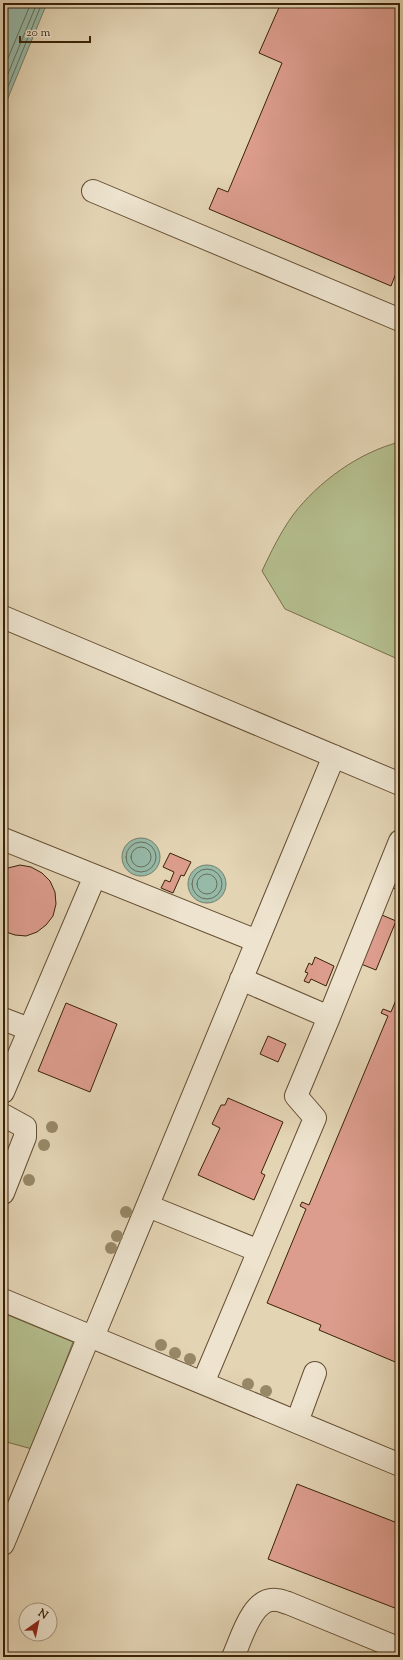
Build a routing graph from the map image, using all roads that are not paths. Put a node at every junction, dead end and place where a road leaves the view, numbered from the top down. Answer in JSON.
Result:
{"nodes":[{"id":1,"x":93,"y":191,"type":"dead end"},
{"id":2,"x":400,"y":320,"type":"edge"},
{"id":3,"x":3,"y":617,"type":"edge"},
{"id":4,"x":334,"y":756,"type":"junction"},
{"id":5,"x":400,"y":784,"type":"edge"},
{"id":6,"x":3,"y":839,"type":"edge"},
{"id":7,"x":400,"y":842,"type":"edge"},
{"id":8,"x":95,"y":876,"type":"junction"},
{"id":9,"x":257,"y":941,"type":"junction"},
{"id":10,"x":241,"y":980,"type":"junction"},
{"id":11,"x":329,"y":1017,"type":"junction"},
{"id":12,"x":3,"y":1019,"type":"edge"},
{"id":13,"x":32,"y":1036,"type":"junction"},
{"id":14,"x":3,"y":1092,"type":"edge"},
{"id":15,"x":3,"y":1115,"type":"edge"},
{"id":16,"x":3,"y":1193,"type":"edge"},
{"id":17,"x":148,"y":1206,"type":"junction"},
{"id":18,"x":259,"y":1251,"type":"junction"},
{"id":19,"x":3,"y":1300,"type":"edge"},
{"id":20,"x":91,"y":1336,"type":"junction"},
{"id":21,"x":315,"y":1373,"type":"dead end"},
{"id":22,"x":203,"y":1383,"type":"junction"},
{"id":23,"x":297,"y":1422,"type":"junction"},
{"id":24,"x":400,"y":1465,"type":"edge"},
{"id":25,"x":3,"y":1544,"type":"edge"},
{"id":26,"x":400,"y":1649,"type":"edge"},
{"id":27,"x":233,"y":1657,"type":"edge"}],
"edges":[{"from":1,"to":2,"type":"lane"},
{"from":3,"to":4,"type":"lane"},
{"from":4,"to":5,"type":"lane"},
{"from":4,"to":9,"type":"lane"},
{"from":6,"to":8,"type":"lane"},
{"from":7,"to":11,"type":"lane"},
{"from":8,"to":9,"type":"lane"},
{"from":8,"to":13,"type":"lane"},
{"from":9,"to":10,"type":"lane"},
{"from":10,"to":11,"type":"lane"},
{"from":10,"to":17,"type":"lane"},
{"from":11,"to":18,"type":"lane"},
{"from":12,"to":13,"type":"lane"},
{"from":13,"to":14,"type":"lane"},
{"from":15,"to":16,"type":"lane"},
{"from":17,"to":18,"type":"lane"},
{"from":17,"to":20,"type":"lane"},
{"from":18,"to":22,"type":"lane"},
{"from":19,"to":20,"type":"lane"},
{"from":20,"to":22,"type":"lane"},
{"from":20,"to":25,"type":"lane"},
{"from":21,"to":23,"type":"lane"},
{"from":22,"to":23,"type":"lane"},
{"from":23,"to":24,"type":"lane"},
{"from":26,"to":27,"type":"lane"}]}
